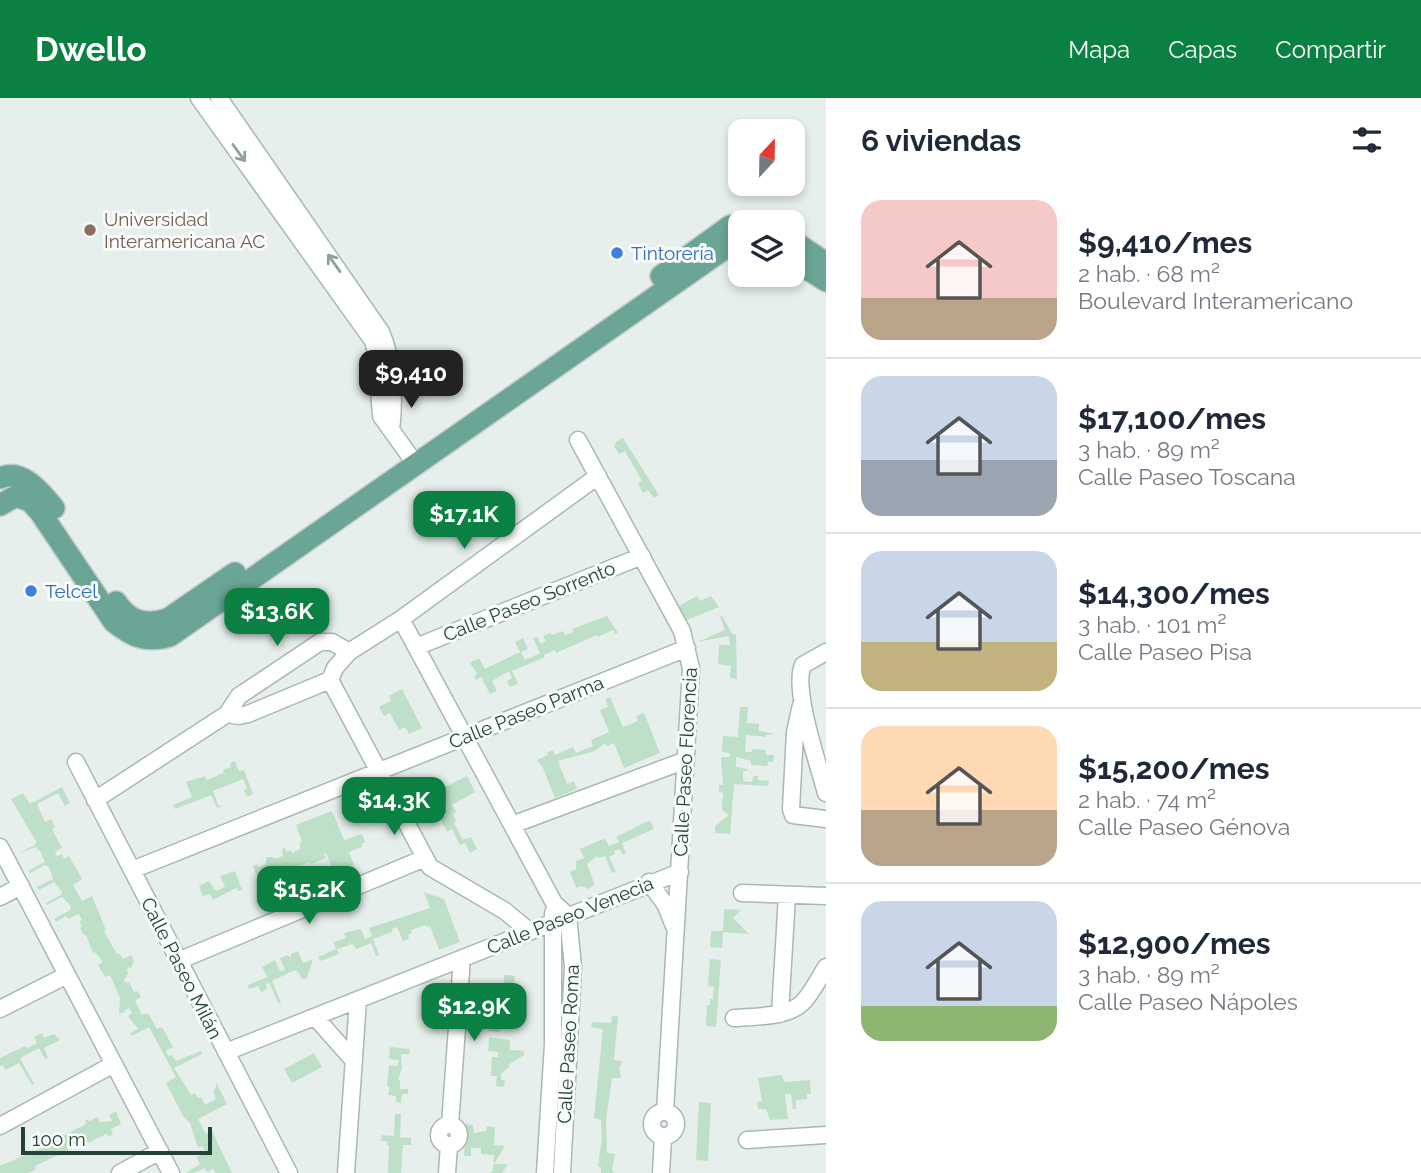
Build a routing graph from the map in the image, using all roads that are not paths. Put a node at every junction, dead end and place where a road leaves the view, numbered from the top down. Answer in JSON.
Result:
{"nodes":[{"id":1,"x":199,"y":98,"type":"edge"},
{"id":2,"x":219,"y":98,"type":"edge"},
{"id":3,"x":288,"y":210,"type":"junction"},
{"id":4,"x":728,"y":227,"type":"edge"},
{"id":5,"x":728,"y":247,"type":"edge"},
{"id":6,"x":805,"y":249,"type":"edge"},
{"id":7,"x":826,"y":263,"type":"edge"},
{"id":8,"x":805,"y":268,"type":"edge"},
{"id":9,"x":826,"y":281,"type":"edge"},
{"id":10,"x":578,"y":440,"type":"dead end"},
{"id":11,"x":409,"y":454,"type":"junction"},
{"id":12,"x":598,"y":476,"type":"junction"},
{"id":13,"x":0,"y":478,"type":"edge"},
{"id":14,"x":6,"y":501,"type":"edge"},
{"id":15,"x":642,"y":556,"type":"junction"},
{"id":16,"x":401,"y":619,"type":"junction"},
{"id":17,"x":416,"y":647,"type":"junction"},
{"id":18,"x":687,"y":648,"type":"junction"},
{"id":19,"x":349,"y":652,"type":"junction"},
{"id":20,"x":826,"y":652,"type":"edge"},
{"id":21,"x":330,"y":680,"type":"junction"},
{"id":22,"x":802,"y":703,"type":"junction"},
{"id":23,"x":228,"y":714,"type":"junction"},
{"id":24,"x":464,"y":736,"type":"junction"},
{"id":25,"x":686,"y":760,"type":"junction"},
{"id":26,"x":76,"y":762,"type":"dead end"},
{"id":27,"x":379,"y":771,"type":"junction"},
{"id":28,"x":826,"y":793,"type":"edge"},
{"id":29,"x":95,"y":800,"type":"junction"},
{"id":30,"x":826,"y":819,"type":"edge"},
{"id":31,"x":512,"y":825,"type":"junction"},
{"id":32,"x":1,"y":853,"type":"edge"},
{"id":33,"x":425,"y":858,"type":"junction"},
{"id":34,"x":132,"y":870,"type":"junction"},
{"id":35,"x":680,"y":872,"type":"junction"},
{"id":36,"x":649,"y":882,"type":"junction"},
{"id":37,"x":21,"y":886,"type":"junction"},
{"id":38,"x":741,"y":893,"type":"dead end"},
{"id":39,"x":787,"y":895,"type":"junction"},
{"id":40,"x":826,"y":896,"type":"edge"},
{"id":41,"x":0,"y":897,"type":"edge"},
{"id":42,"x":554,"y":903,"type":"junction"},
{"id":43,"x":568,"y":916,"type":"junction"},
{"id":44,"x":551,"y":922,"type":"junction"},
{"id":45,"x":676,"y":931,"type":"junction"},
{"id":46,"x":529,"y":932,"type":"junction"},
{"id":47,"x":462,"y":958,"type":"junction"},
{"id":48,"x":178,"y":961,"type":"junction"},
{"id":49,"x":826,"y":967,"type":"edge"},
{"id":50,"x":68,"y":975,"type":"junction"},
{"id":51,"x":358,"y":1000,"type":"junction"},
{"id":52,"x":0,"y":1009,"type":"edge"},
{"id":53,"x":780,"y":1014,"type":"junction"},
{"id":54,"x":315,"y":1017,"type":"junction"},
{"id":55,"x":734,"y":1018,"type":"dead end"},
{"id":56,"x":226,"y":1052,"type":"junction"},
{"id":57,"x":354,"y":1061,"type":"junction"},
{"id":58,"x":114,"y":1064,"type":"junction"},
{"id":59,"x":0,"y":1126,"type":"edge"},
{"id":60,"x":826,"y":1135,"type":"edge"},
{"id":61,"x":747,"y":1140,"type":"dead end"},
{"id":62,"x":160,"y":1151,"type":"junction"},
{"id":63,"x":120,"y":1173,"type":"edge"},
{"id":64,"x":171,"y":1173,"type":"edge"},
{"id":65,"x":289,"y":1173,"type":"edge"},
{"id":66,"x":346,"y":1173,"type":"edge"},
{"id":67,"x":447,"y":1173,"type":"edge"},
{"id":68,"x":545,"y":1173,"type":"edge"},
{"id":69,"x":562,"y":1173,"type":"edge"},
{"id":70,"x":661,"y":1173,"type":"edge"}],
"edges":[{"from":1,"to":3,"type":"street","one_way":true},
{"from":2,"to":3,"type":"street"},
{"from":3,"to":11,"type":"street"},
{"from":4,"to":11,"type":"main road"},
{"from":5,"to":14,"type":"main road"},
{"from":6,"to":7,"type":"main road"},
{"from":8,"to":9,"type":"main road"},
{"from":10,"to":12,"type":"street","name":"Calle Paseo Florencia"},
{"from":11,"to":13,"type":"main road"},
{"from":12,"to":15,"type":"street","name":"Calle Paseo Florencia"},
{"from":12,"to":16,"type":"street"},
{"from":15,"to":17,"type":"street","name":"Calle Paseo Sorrento"},
{"from":15,"to":18,"type":"street","name":"Calle Paseo Florencia"},
{"from":16,"to":17,"type":"street"},
{"from":16,"to":19,"type":"street"},
{"from":17,"to":24,"type":"street"},
{"from":18,"to":24,"type":"street","name":"Calle Paseo Parma"},
{"from":18,"to":25,"type":"street","name":"Calle Paseo Florencia"},
{"from":19,"to":21,"type":"street"},
{"from":19,"to":23,"type":"street"},
{"from":20,"to":22,"type":"street"},
{"from":21,"to":23,"type":"street"},
{"from":21,"to":27,"type":"street"},
{"from":22,"to":28,"type":"street"},
{"from":22,"to":30,"type":"street"},
{"from":23,"to":29,"type":"street"},
{"from":24,"to":27,"type":"street","name":"Calle Paseo Parma"},
{"from":24,"to":31,"type":"street"},
{"from":25,"to":31,"type":"street"},
{"from":25,"to":35,"type":"street","name":"Calle Paseo Florencia"},
{"from":26,"to":29,"type":"street","name":"Calle Paseo Milán"},
{"from":27,"to":33,"type":"street"},
{"from":27,"to":34,"type":"street","name":"Calle Paseo Parma"},
{"from":29,"to":34,"type":"street","name":"Calle Paseo Milán"},
{"from":31,"to":42,"type":"street"},
{"from":32,"to":37,"type":"street"},
{"from":33,"to":46,"type":"street"},
{"from":33,"to":48,"type":"street"},
{"from":34,"to":48,"type":"street","name":"Calle Paseo Milán"},
{"from":35,"to":36,"type":"street","name":"Calle Paseo Venecia"},
{"from":35,"to":45,"type":"street","name":"Calle Paseo Florencia"},
{"from":36,"to":43,"type":"street","name":"Calle Paseo Venecia"},
{"from":36,"to":45,"type":"street"},
{"from":37,"to":41,"type":"street"},
{"from":37,"to":50,"type":"street"},
{"from":38,"to":39,"type":"street"},
{"from":39,"to":40,"type":"street"},
{"from":39,"to":53,"type":"street"},
{"from":42,"to":43,"type":"street"},
{"from":42,"to":44,"type":"street","name":"Calle Paseo Roma"},
{"from":43,"to":44,"type":"street","name":"Calle Paseo Venecia"},
{"from":43,"to":69,"type":"street","name":"Calle Paseo Roma"},
{"from":44,"to":46,"type":"street","name":"Calle Paseo Venecia"},
{"from":44,"to":68,"type":"street","name":"Calle Paseo Roma"},
{"from":45,"to":70,"type":"street","name":"Calle Paseo Florencia"},
{"from":46,"to":47,"type":"street","name":"Calle Paseo Venecia"},
{"from":47,"to":51,"type":"street","name":"Calle Paseo Venecia"},
{"from":47,"to":67,"type":"street"},
{"from":48,"to":56,"type":"street","name":"Calle Paseo Milán"},
{"from":49,"to":53,"type":"street"},
{"from":50,"to":52,"type":"street"},
{"from":50,"to":58,"type":"street"},
{"from":51,"to":54,"type":"street","name":"Calle Paseo Venecia"},
{"from":51,"to":57,"type":"street"},
{"from":53,"to":55,"type":"street"},
{"from":54,"to":56,"type":"street","name":"Calle Paseo Venecia"},
{"from":54,"to":57,"type":"street"},
{"from":56,"to":65,"type":"street","name":"Calle Paseo Milán"},
{"from":57,"to":66,"type":"street"},
{"from":58,"to":59,"type":"street"},
{"from":58,"to":62,"type":"street"},
{"from":60,"to":61,"type":"street"},
{"from":62,"to":63,"type":"street"},
{"from":62,"to":64,"type":"street"}]}
